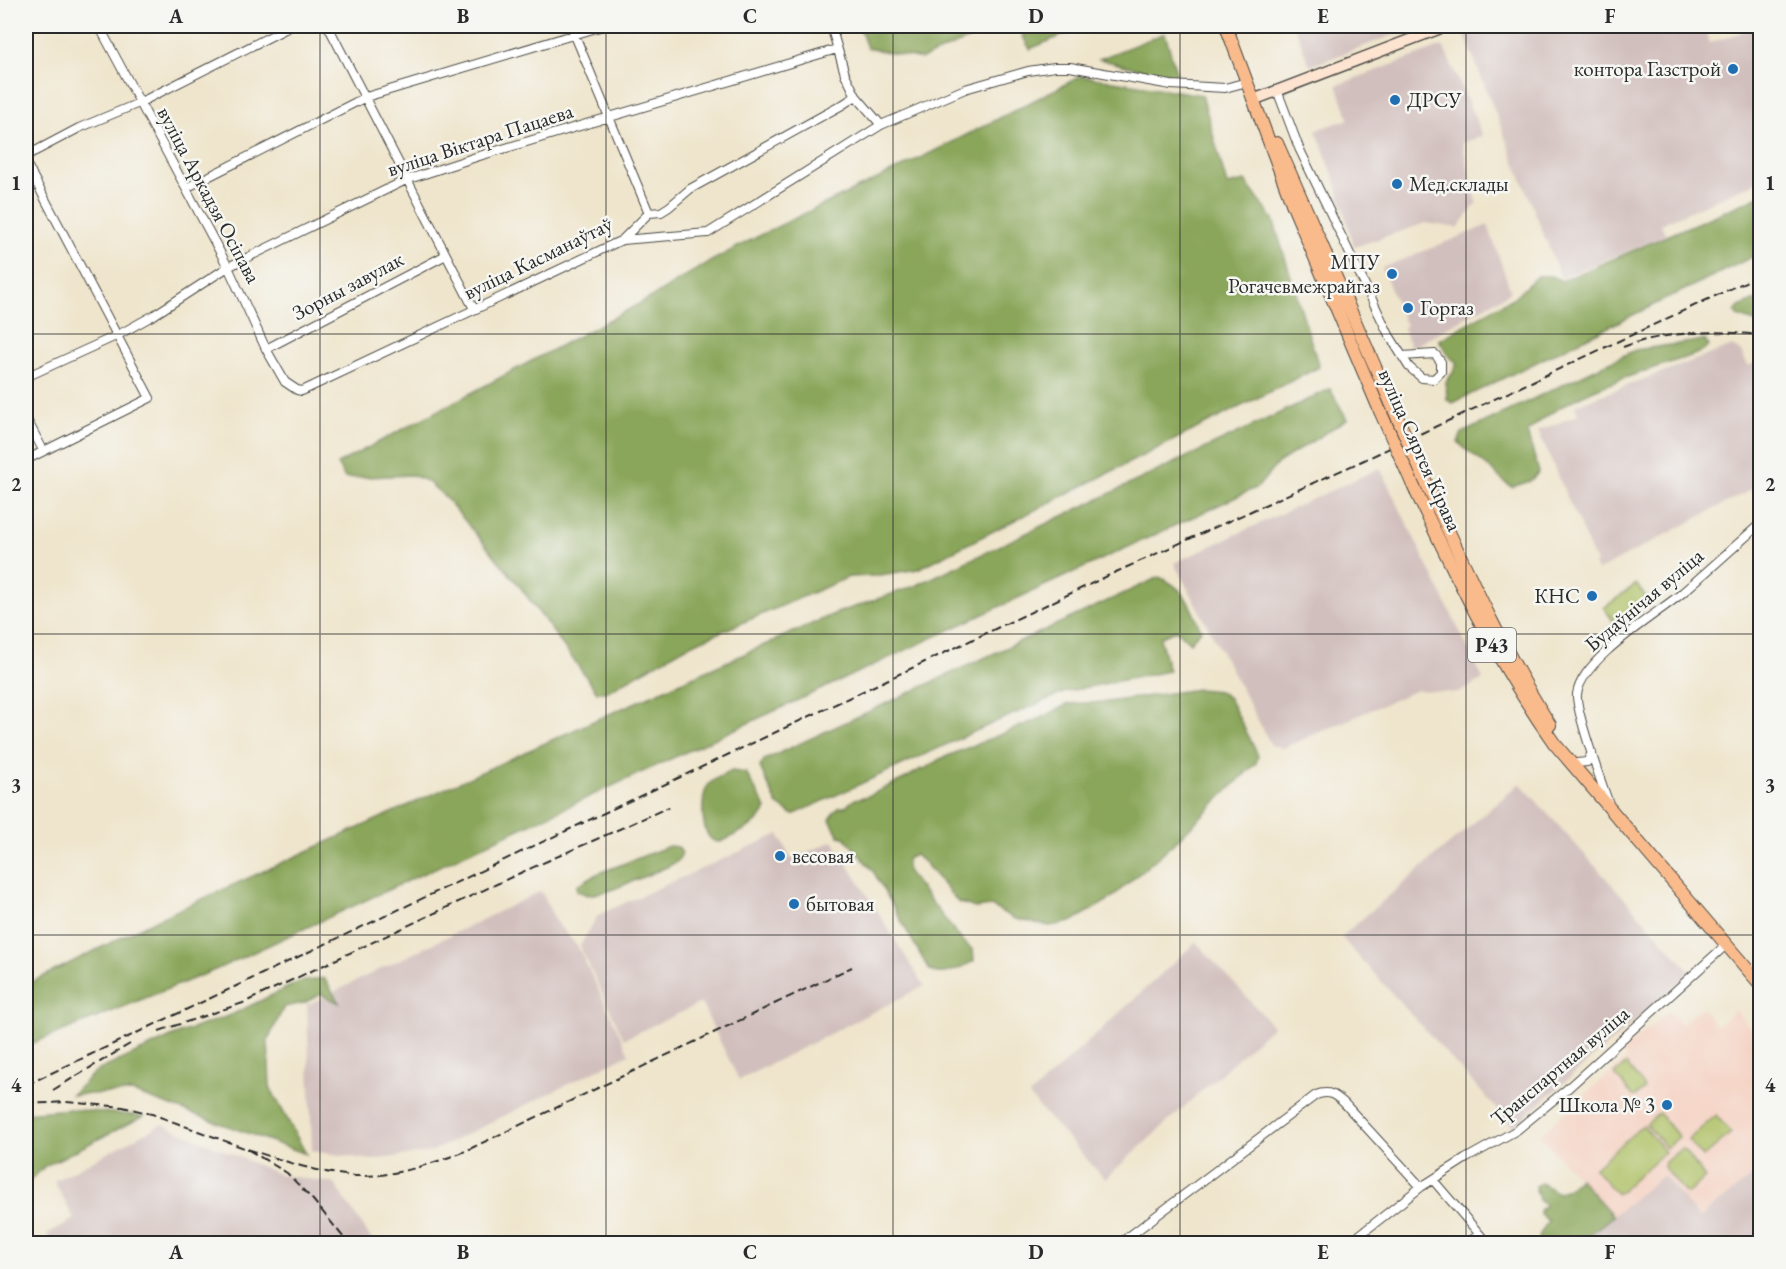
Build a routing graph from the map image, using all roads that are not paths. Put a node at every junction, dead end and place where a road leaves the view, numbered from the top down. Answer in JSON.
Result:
{"nodes":[{"id":1,"x":99,"y":26,"type":"edge"},
{"id":2,"x":291,"y":26,"type":"edge"},
{"id":3,"x":328,"y":26,"type":"edge"},
{"id":4,"x":571,"y":26,"type":"edge"},
{"id":5,"x":603,"y":26,"type":"edge"},
{"id":6,"x":831,"y":26,"type":"edge"},
{"id":7,"x":1226,"y":26,"type":"edge"},
{"id":8,"x":1446,"y":26,"type":"edge"},
{"id":9,"x":574,"y":34,"type":"junction"},
{"id":10,"x":837,"y":49,"type":"junction"},
{"id":11,"x":1247,"y":82,"type":"junction"},
{"id":12,"x":1277,"y":90,"type":"junction"},
{"id":13,"x":856,"y":96,"type":"junction"},
{"id":14,"x":366,"y":97,"type":"junction"},
{"id":15,"x":1253,"y":100,"type":"junction"},
{"id":16,"x":140,"y":103,"type":"junction"},
{"id":17,"x":609,"y":118,"type":"junction"},
{"id":18,"x":881,"y":125,"type":"junction"},
{"id":19,"x":26,"y":156,"type":"edge"},
{"id":20,"x":26,"y":163,"type":"edge"},
{"id":21,"x":406,"y":180,"type":"junction"},
{"id":22,"x":186,"y":188,"type":"junction"},
{"id":23,"x":649,"y":213,"type":"junction"},
{"id":24,"x":622,"y":240,"type":"junction"},
{"id":25,"x":446,"y":255,"type":"junction"},
{"id":26,"x":228,"y":267,"type":"junction"},
{"id":27,"x":474,"y":309,"type":"junction"},
{"id":28,"x":118,"y":335,"type":"junction"},
{"id":29,"x":266,"y":349,"type":"junction"},
{"id":30,"x":1402,"y":356,"type":"junction"},
{"id":31,"x":26,"y":377,"type":"edge"},
{"id":32,"x":285,"y":382,"type":"joint"},
{"id":33,"x":26,"y":418,"type":"edge"},
{"id":34,"x":43,"y":450,"type":"junction"},
{"id":35,"x":26,"y":460,"type":"edge"},
{"id":36,"x":1418,"y":480,"type":"junction"},
{"id":37,"x":1761,"y":524,"type":"edge"},
{"id":38,"x":1592,"y":751,"type":"junction"},
{"id":39,"x":1577,"y":763,"type":"junction"},
{"id":40,"x":1599,"y":789,"type":"junction"},
{"id":41,"x":1727,"y":944,"type":"junction"},
{"id":42,"x":1761,"y":984,"type":"edge"},
{"id":43,"x":1433,"y":1180,"type":"junction"},
{"id":44,"x":1421,"y":1187,"type":"junction"},
{"id":45,"x":1479,"y":1234,"type":"junction"},
{"id":46,"x":1119,"y":1244,"type":"edge"},
{"id":47,"x":1348,"y":1244,"type":"edge"},
{"id":48,"x":1467,"y":1244,"type":"edge"},
{"id":49,"x":1488,"y":1244,"type":"edge"}],
"edges":[{"from":1,"to":16,"type":"street","name":"вуліца Аркадзя Осіпава"},
{"from":2,"to":16,"type":"street"},
{"from":3,"to":14,"type":"street"},
{"from":4,"to":9,"type":"street"},
{"from":5,"to":9,"type":"street"},
{"from":6,"to":10,"type":"street"},
{"from":7,"to":11,"type":"main road","name":"вуліца Сяргея Кірава","number":"Р43"},
{"from":8,"to":12,"type":"street"},
{"from":9,"to":14,"type":"street"},
{"from":9,"to":17,"type":"street"},
{"from":10,"to":13,"type":"street"},
{"from":10,"to":17,"type":"street","name":"вуліца Віктара Пацаева"},
{"from":11,"to":15,"type":"main road","name":"вуліца Сяргея Кірава","number":"Р43"},
{"from":11,"to":18,"type":"street"},
{"from":12,"to":15,"type":"street"},
{"from":12,"to":30,"type":"street"},
{"from":13,"to":18,"type":"street"},
{"from":13,"to":23,"type":"street","name":"вуліца Касманаўтаў"},
{"from":14,"to":21,"type":"street"},
{"from":14,"to":22,"type":"street"},
{"from":15,"to":36,"type":"main road","name":"вуліца Сяргея Кірава","number":"Р43","bridge":true},
{"from":15,"to":36,"type":"main road","name":"вуліца Сяргея Кірава","number":"Р43","bridge":true},
{"from":16,"to":19,"type":"street"},
{"from":16,"to":22,"type":"street","name":"вуліца Аркадзя Осіпава"},
{"from":17,"to":21,"type":"street","name":"вуліца Віктара Пацаева"},
{"from":17,"to":23,"type":"street"},
{"from":18,"to":24,"type":"street"},
{"from":20,"to":28,"type":"street"},
{"from":21,"to":25,"type":"street"},
{"from":21,"to":26,"type":"street","name":"вуліца Віктара Пацаева"},
{"from":22,"to":26,"type":"street","name":"вуліца Аркадзя Осіпава"},
{"from":23,"to":24,"type":"street","name":"вуліца Касманаўтаў"},
{"from":24,"to":27,"type":"street","name":"вуліца Касманаўтаў"},
{"from":25,"to":27,"type":"street"},
{"from":25,"to":29,"type":"street","name":"Зорны завулак"},
{"from":26,"to":28,"type":"street","name":"вуліца Віктара Пацаева"},
{"from":26,"to":29,"type":"street","name":"вуліца Аркадзя Осіпава"},
{"from":27,"to":32,"type":"street","name":"вуліца Касманаўтаў"},
{"from":28,"to":31,"type":"street","name":"вуліца Віктара Пацаева"},
{"from":28,"to":34,"type":"street"},
{"from":29,"to":32,"type":"street","name":"вуліца Аркадзя Осіпава"},
{"from":30,"to":30,"type":"street"},
{"from":33,"to":34,"type":"street"},
{"from":34,"to":35,"type":"street"},
{"from":36,"to":39,"type":"main road","name":"вуліца Сяргея Кірава","number":"Р43"},
{"from":36,"to":40,"type":"main road","name":"вуліца Сяргея Кірава","number":"Р43"},
{"from":37,"to":38,"type":"street","name":"Будаўнічая вуліца"},
{"from":38,"to":39,"type":"street"},
{"from":38,"to":40,"type":"street","name":"Будаўнічая вуліца"},
{"from":39,"to":40,"type":"main road","name":"вуліца Сяргея Кірава","number":"Р43"},
{"from":40,"to":41,"type":"main road","name":"вуліца Сяргея Кірава","number":"Р43"},
{"from":41,"to":42,"type":"main road","name":"вуліца Сяргея Кірава","number":"Р43"},
{"from":41,"to":43,"type":"street","name":"Транспартная вуліца"},
{"from":43,"to":44,"type":"street","name":"Транспартная вуліца"},
{"from":43,"to":45,"type":"street"},
{"from":44,"to":46,"type":"street"},
{"from":44,"to":47,"type":"street","name":"Транспартная вуліца"},
{"from":45,"to":48,"type":"street"},
{"from":45,"to":49,"type":"street"}]}
